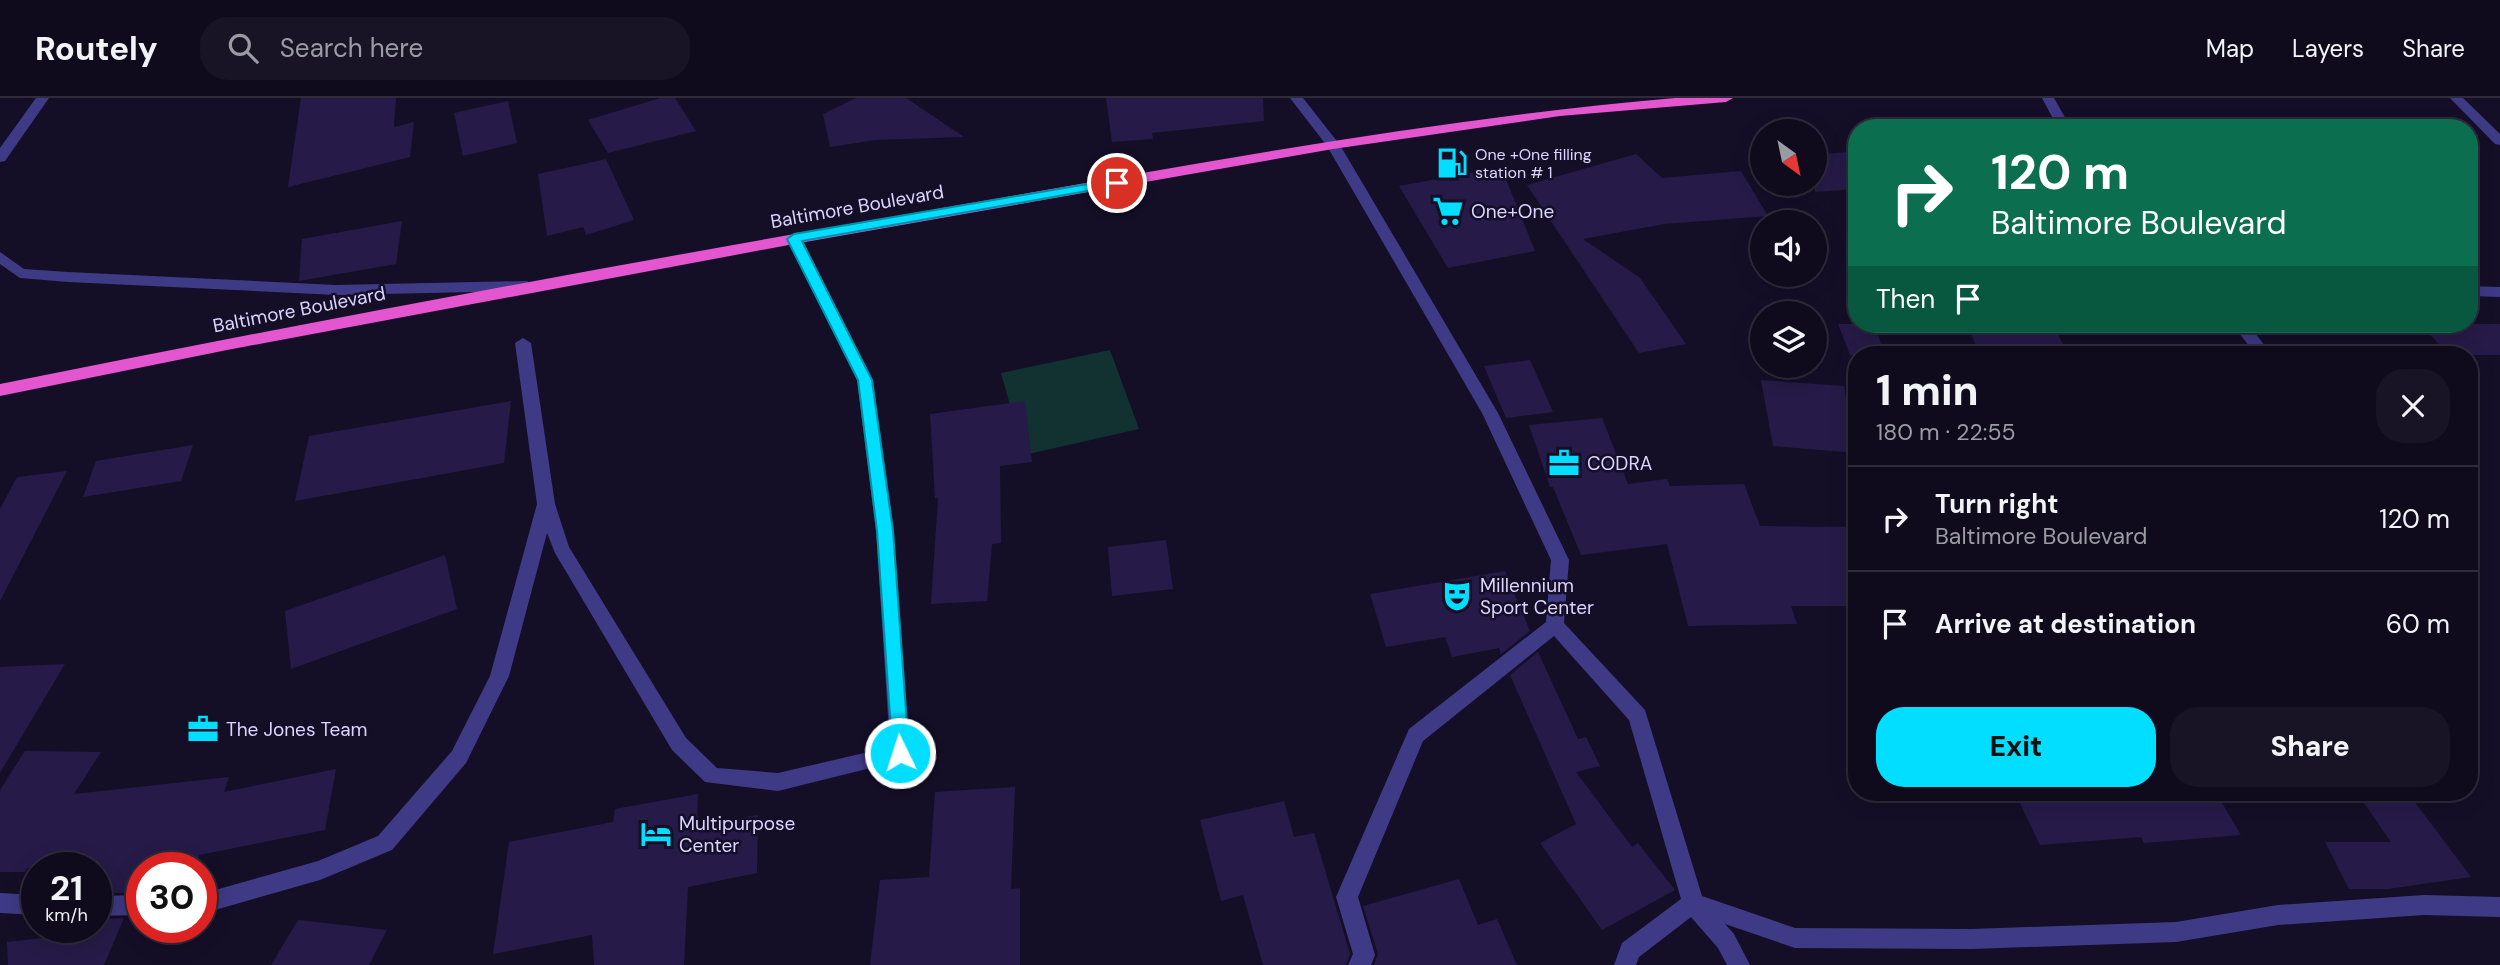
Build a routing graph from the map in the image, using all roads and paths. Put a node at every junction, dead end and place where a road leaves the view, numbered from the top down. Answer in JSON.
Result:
{"nodes":[{"id":1,"x":43,"y":98,"type":"edge"},
{"id":2,"x":1296,"y":98,"type":"edge"},
{"id":3,"x":1726,"y":98,"type":"edge"},
{"id":4,"x":2048,"y":98,"type":"edge"},
{"id":5,"x":2456,"y":98,"type":"edge"},
{"id":6,"x":2060,"y":119,"type":"edge"},
{"id":7,"x":2477,"y":119,"type":"edge"},
{"id":8,"x":2478,"y":120,"type":"edge"},
{"id":9,"x":2500,"y":141,"type":"edge"},
{"id":10,"x":1332,"y":145,"type":"junction"},
{"id":11,"x":0,"y":158,"type":"edge"},
{"id":12,"x":794,"y":239,"type":"junction"},
{"id":13,"x":0,"y":257,"type":"edge"},
{"id":14,"x":537,"y":286,"type":"junction"},
{"id":15,"x":2478,"y":291,"type":"edge"},
{"id":16,"x":2500,"y":292,"type":"edge"},
{"id":17,"x":523,"y":343,"type":"dead end"},
{"id":18,"x":0,"y":390,"type":"edge"},
{"id":19,"x":546,"y":504,"type":"junction"},
{"id":20,"x":1555,"y":625,"type":"junction"},
{"id":21,"x":217,"y":899,"type":"edge"},
{"id":22,"x":0,"y":903,"type":"edge"},
{"id":23,"x":1693,"y":903,"type":"junction"},
{"id":24,"x":21,"y":904,"type":"edge"},
{"id":25,"x":2500,"y":907,"type":"edge"},
{"id":26,"x":1359,"y":965,"type":"edge"},
{"id":27,"x":1625,"y":965,"type":"edge"},
{"id":28,"x":1739,"y":965,"type":"edge"}],
"edges":[{"from":1,"to":11,"type":"street"},
{"from":2,"to":10,"type":"street"},
{"from":3,"to":10,"type":"highway","name":"Baltimore Boulevard"},
{"from":4,"to":6,"type":"street"},
{"from":5,"to":7,"type":"street"},
{"from":8,"to":9,"type":"street"},
{"from":10,"to":12,"type":"highway","name":"Baltimore Boulevard"},
{"from":10,"to":20,"type":"street"},
{"from":12,"to":14,"type":"highway","name":"Baltimore Boulevard"},
{"from":12,"to":19,"type":"street"},
{"from":13,"to":14,"type":"street"},
{"from":14,"to":18,"type":"highway","name":"Baltimore Boulevard"},
{"from":15,"to":16,"type":"street"},
{"from":17,"to":19,"type":"street"},
{"from":19,"to":21,"type":"street"},
{"from":20,"to":23,"type":"street"},
{"from":20,"to":26,"type":"street"},
{"from":22,"to":24,"type":"street"},
{"from":23,"to":25,"type":"street"},
{"from":23,"to":27,"type":"street"},
{"from":23,"to":28,"type":"street"}]}
